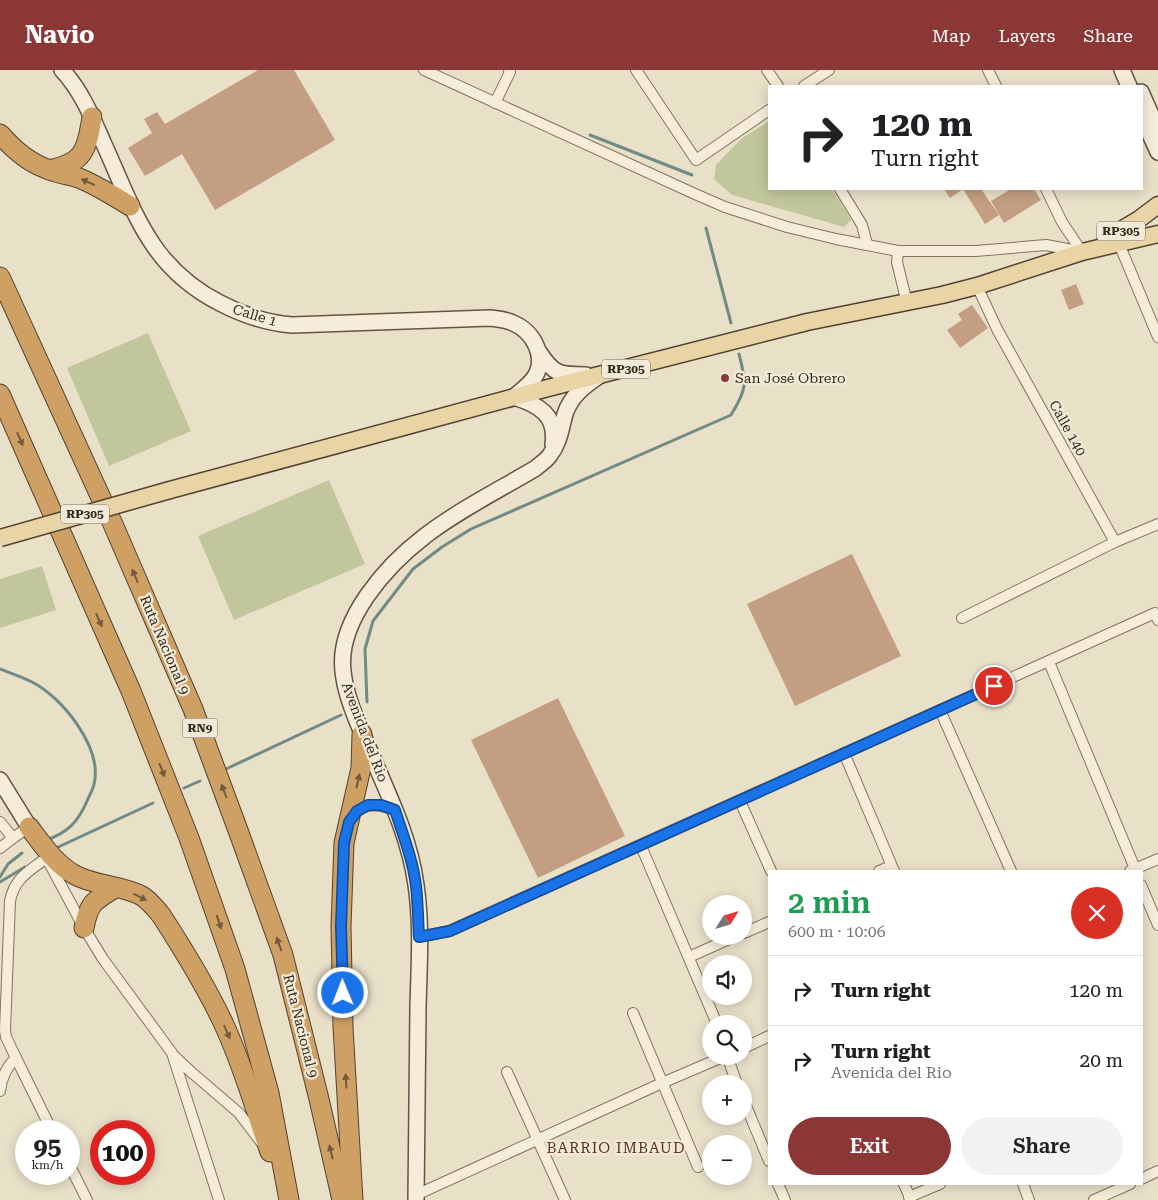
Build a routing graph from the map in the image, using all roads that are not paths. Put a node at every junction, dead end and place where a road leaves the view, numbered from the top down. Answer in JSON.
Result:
{"nodes":[{"id":1,"x":62,"y":70,"type":"edge"},
{"id":2,"x":424,"y":70,"type":"edge"},
{"id":3,"x":636,"y":70,"type":"edge"},
{"id":4,"x":767,"y":70,"type":"edge"},
{"id":5,"x":829,"y":70,"type":"edge"},
{"id":6,"x":988,"y":70,"type":"edge"},
{"id":7,"x":1122,"y":70,"type":"edge"},
{"id":8,"x":1131,"y":70,"type":"edge"},
{"id":9,"x":510,"y":71,"type":"edge"},
{"id":10,"x":777,"y":85,"type":"edge"},
{"id":11,"x":806,"y":85,"type":"edge"},
{"id":12,"x":996,"y":85,"type":"edge"},
{"id":13,"x":1129,"y":85,"type":"edge"},
{"id":14,"x":1138,"y":85,"type":"edge"},
{"id":15,"x":1143,"y":96,"type":"edge"},
{"id":16,"x":495,"y":103,"type":"junction"},
{"id":17,"x":768,"y":111,"type":"edge"},
{"id":18,"x":92,"y":117,"type":"junction"},
{"id":19,"x":1143,"y":118,"type":"edge"},
{"id":20,"x":1158,"y":130,"type":"edge"},
{"id":21,"x":0,"y":134,"type":"edge"},
{"id":22,"x":1158,"y":151,"type":"edge"},
{"id":23,"x":48,"y":170,"type":"junction"},
{"id":24,"x":841,"y":190,"type":"edge"},
{"id":25,"x":1046,"y":190,"type":"edge"},
{"id":26,"x":1158,"y":205,"type":"edge"},
{"id":27,"x":130,"y":206,"type":"junction"},
{"id":28,"x":1158,"y":234,"type":"edge"},
{"id":29,"x":1117,"y":238,"type":"junction"},
{"id":30,"x":866,"y":244,"type":"junction"},
{"id":31,"x":898,"y":251,"type":"junction"},
{"id":32,"x":1082,"y":252,"type":"junction"},
{"id":33,"x":0,"y":277,"type":"edge"},
{"id":34,"x":977,"y":286,"type":"junction"},
{"id":35,"x":907,"y":303,"type":"junction"},
{"id":36,"x":1158,"y":337,"type":"edge"},
{"id":37,"x":539,"y":352,"type":"junction"},
{"id":38,"x":600,"y":375,"type":"junction"},
{"id":39,"x":0,"y":394,"type":"edge"},
{"id":40,"x":514,"y":398,"type":"junction"},
{"id":41,"x":550,"y":455,"type":"junction"},
{"id":42,"x":1158,"y":524,"type":"edge"},
{"id":43,"x":0,"y":538,"type":"edge"},
{"id":44,"x":1115,"y":542,"type":"junction"},
{"id":45,"x":962,"y":618,"type":"dead end"},
{"id":46,"x":1158,"y":620,"type":"edge"},
{"id":47,"x":1048,"y":662,"type":"junction"},
{"id":48,"x":940,"y":710,"type":"junction"},
{"id":49,"x":362,"y":734,"type":"junction"},
{"id":50,"x":844,"y":753,"type":"junction"},
{"id":51,"x":0,"y":780,"type":"edge"},
{"id":52,"x":740,"y":801,"type":"junction"},
{"id":53,"x":395,"y":810,"type":"junction"},
{"id":54,"x":0,"y":822,"type":"edge"},
{"id":55,"x":349,"y":822,"type":"junction"},
{"id":56,"x":28,"y":827,"type":"junction"},
{"id":57,"x":13,"y":838,"type":"junction"},
{"id":58,"x":641,"y":846,"type":"junction"},
{"id":59,"x":0,"y":848,"type":"edge"},
{"id":60,"x":46,"y":858,"type":"junction"},
{"id":61,"x":1158,"y":859,"type":"edge"},
{"id":62,"x":893,"y":868,"type":"edge"},
{"id":63,"x":771,"y":870,"type":"edge"},
{"id":64,"x":1011,"y":870,"type":"edge"},
{"id":65,"x":1134,"y":870,"type":"edge"},
{"id":66,"x":1136,"y":870,"type":"edge"},
{"id":67,"x":115,"y":888,"type":"junction"},
{"id":68,"x":1143,"y":889,"type":"edge"},
{"id":69,"x":768,"y":922,"type":"edge"},
{"id":70,"x":1158,"y":925,"type":"edge"},
{"id":71,"x":84,"y":928,"type":"junction"},
{"id":72,"x":752,"y":929,"type":"edge"},
{"id":73,"x":419,"y":937,"type":"junction"},
{"id":74,"x":716,"y":945,"type":"edge"},
{"id":75,"x":689,"y":957,"type":"junction"},
{"id":76,"x":633,"y":1013,"type":"dead end"},
{"id":77,"x":713,"y":1015,"type":"edge"},
{"id":78,"x":768,"y":1036,"type":"edge"},
{"id":79,"x":752,"y":1044,"type":"edge"},
{"id":80,"x":172,"y":1053,"type":"junction"},
{"id":81,"x":16,"y":1058,"type":"junction"},
{"id":82,"x":705,"y":1065,"type":"edge"},
{"id":83,"x":507,"y":1072,"type":"dead end"},
{"id":84,"x":662,"y":1083,"type":"junction"},
{"id":85,"x":0,"y":1091,"type":"edge"},
{"id":86,"x":47,"y":1120,"type":"edge"},
{"id":87,"x":752,"y":1120,"type":"edge"},
{"id":88,"x":538,"y":1140,"type":"junction"},
{"id":89,"x":270,"y":1154,"type":"junction"},
{"id":90,"x":768,"y":1159,"type":"edge"},
{"id":91,"x":698,"y":1167,"type":"dead end"},
{"id":92,"x":1158,"y":1171,"type":"edge"},
{"id":93,"x":1143,"y":1177,"type":"edge"},
{"id":94,"x":80,"y":1185,"type":"edge"},
{"id":95,"x":778,"y":1185,"type":"edge"},
{"id":96,"x":904,"y":1185,"type":"edge"},
{"id":97,"x":938,"y":1185,"type":"edge"},
{"id":98,"x":1023,"y":1185,"type":"edge"},
{"id":99,"x":1128,"y":1185,"type":"edge"},
{"id":100,"x":421,"y":1195,"type":"edge"},
{"id":101,"x":910,"y":1199,"type":"edge"},
{"id":102,"x":87,"y":1200,"type":"edge"},
{"id":103,"x":219,"y":1200,"type":"edge"},
{"id":104,"x":285,"y":1200,"type":"edge"},
{"id":105,"x":289,"y":1200,"type":"edge"},
{"id":106,"x":342,"y":1200,"type":"edge"},
{"id":107,"x":353,"y":1200,"type":"edge"},
{"id":108,"x":435,"y":1200,"type":"edge"},
{"id":109,"x":565,"y":1200,"type":"edge"},
{"id":110,"x":785,"y":1200,"type":"edge"},
{"id":111,"x":1029,"y":1200,"type":"edge"},
{"id":112,"x":1094,"y":1200,"type":"edge"}],
"edges":[{"from":1,"to":18,"type":"street","name":"Calle 1"},
{"from":2,"to":16,"type":"street"},
{"from":3,"to":17,"type":"street"},
{"from":4,"to":10,"type":"street"},
{"from":5,"to":11,"type":"street"},
{"from":6,"to":12,"type":"street"},
{"from":7,"to":13,"type":"street"},
{"from":8,"to":14,"type":"street"},
{"from":9,"to":16,"type":"street"},
{"from":15,"to":20,"type":"street"},
{"from":16,"to":30,"type":"street"},
{"from":18,"to":23,"type":"highway"},
{"from":18,"to":27,"type":"street","name":"Calle 1"},
{"from":19,"to":22,"type":"street"},
{"from":21,"to":23,"type":"highway"},
{"from":27,"to":23,"type":"highway","one_way":true},
{"from":24,"to":30,"type":"street"},
{"from":25,"to":32,"type":"street"},
{"from":26,"to":29,"type":"main road","number":"RP305"},
{"from":27,"to":37,"type":"street","name":"Calle 1"},
{"from":28,"to":29,"type":"main road","number":"RP305"},
{"from":29,"to":32,"type":"main road","number":"RP305"},
{"from":29,"to":36,"type":"street"},
{"from":30,"to":31,"type":"street"},
{"from":31,"to":32,"type":"street"},
{"from":31,"to":35,"type":"street"},
{"from":32,"to":34,"type":"main road","number":"RP305"},
{"from":106,"to":33,"type":"highway","name":"Ruta Nacional 9","number":"RN9","one_way":true},
{"from":34,"to":35,"type":"main road","number":"RP305"},
{"from":34,"to":44,"type":"street","name":"Calle 140"},
{"from":35,"to":38,"type":"main road","number":"RP305"},
{"from":37,"to":38,"type":"street","name":"Calle 1"},
{"from":37,"to":40,"type":"street"},
{"from":38,"to":40,"type":"main road","number":"RP305"},
{"from":38,"to":41,"type":"street","name":"Avenida del Rio"},
{"from":39,"to":105,"type":"highway","one_way":true},
{"from":40,"to":41,"type":"street"},
{"from":40,"to":43,"type":"main road","number":"RP305","bridge":true},
{"from":41,"to":49,"type":"street","name":"Avenida del Rio"},
{"from":42,"to":44,"type":"street"},
{"from":44,"to":45,"type":"street"},
{"from":46,"to":47,"type":"street"},
{"from":47,"to":48,"type":"street"},
{"from":47,"to":65,"type":"street"},
{"from":48,"to":50,"type":"street"},
{"from":48,"to":64,"type":"street"},
{"from":49,"to":53,"type":"street","name":"Avenida del Rio"},
{"from":55,"to":49,"type":"highway","one_way":true},
{"from":50,"to":52,"type":"street"},
{"from":50,"to":62,"type":"street"},
{"from":51,"to":56,"type":"street"},
{"from":52,"to":58,"type":"street"},
{"from":52,"to":63,"type":"street"},
{"from":53,"to":55,"type":"street"},
{"from":53,"to":73,"type":"street","name":"Avenida del Rio"},
{"from":54,"to":57,"type":"street"},
{"from":107,"to":55,"type":"highway","one_way":true},
{"from":56,"to":57,"type":"street"},
{"from":56,"to":60,"type":"street"},
{"from":56,"to":67,"type":"highway"},
{"from":57,"to":59,"type":"street"},
{"from":58,"to":73,"type":"street"},
{"from":58,"to":75,"type":"street"},
{"from":60,"to":71,"type":"street"},
{"from":60,"to":81,"type":"street"},
{"from":61,"to":66,"type":"street"},
{"from":67,"to":71,"type":"highway"},
{"from":67,"to":89,"type":"highway","one_way":true},
{"from":68,"to":70,"type":"street"},
{"from":69,"to":72,"type":"street"},
{"from":71,"to":80,"type":"street"},
{"from":73,"to":100,"type":"street","name":"Avenida del Rio"},
{"from":74,"to":75,"type":"street"},
{"from":75,"to":77,"type":"street"},
{"from":76,"to":84,"type":"street"},
{"from":78,"to":79,"type":"street"},
{"from":80,"to":89,"type":"street"},
{"from":80,"to":103,"type":"street"},
{"from":81,"to":85,"type":"street"},
{"from":81,"to":86,"type":"street"},
{"from":82,"to":84,"type":"street"},
{"from":83,"to":88,"type":"street"},
{"from":84,"to":88,"type":"street"},
{"from":84,"to":91,"type":"street"},
{"from":87,"to":90,"type":"street"},
{"from":88,"to":100,"type":"street"},
{"from":88,"to":109,"type":"street"},
{"from":89,"to":104,"type":"highway"},
{"from":92,"to":93,"type":"street"},
{"from":94,"to":102,"type":"street"},
{"from":95,"to":110,"type":"street"},
{"from":96,"to":101,"type":"street"},
{"from":97,"to":101,"type":"street"},
{"from":98,"to":111,"type":"street"},
{"from":99,"to":112,"type":"street"},
{"from":100,"to":108,"type":"street"}]}
